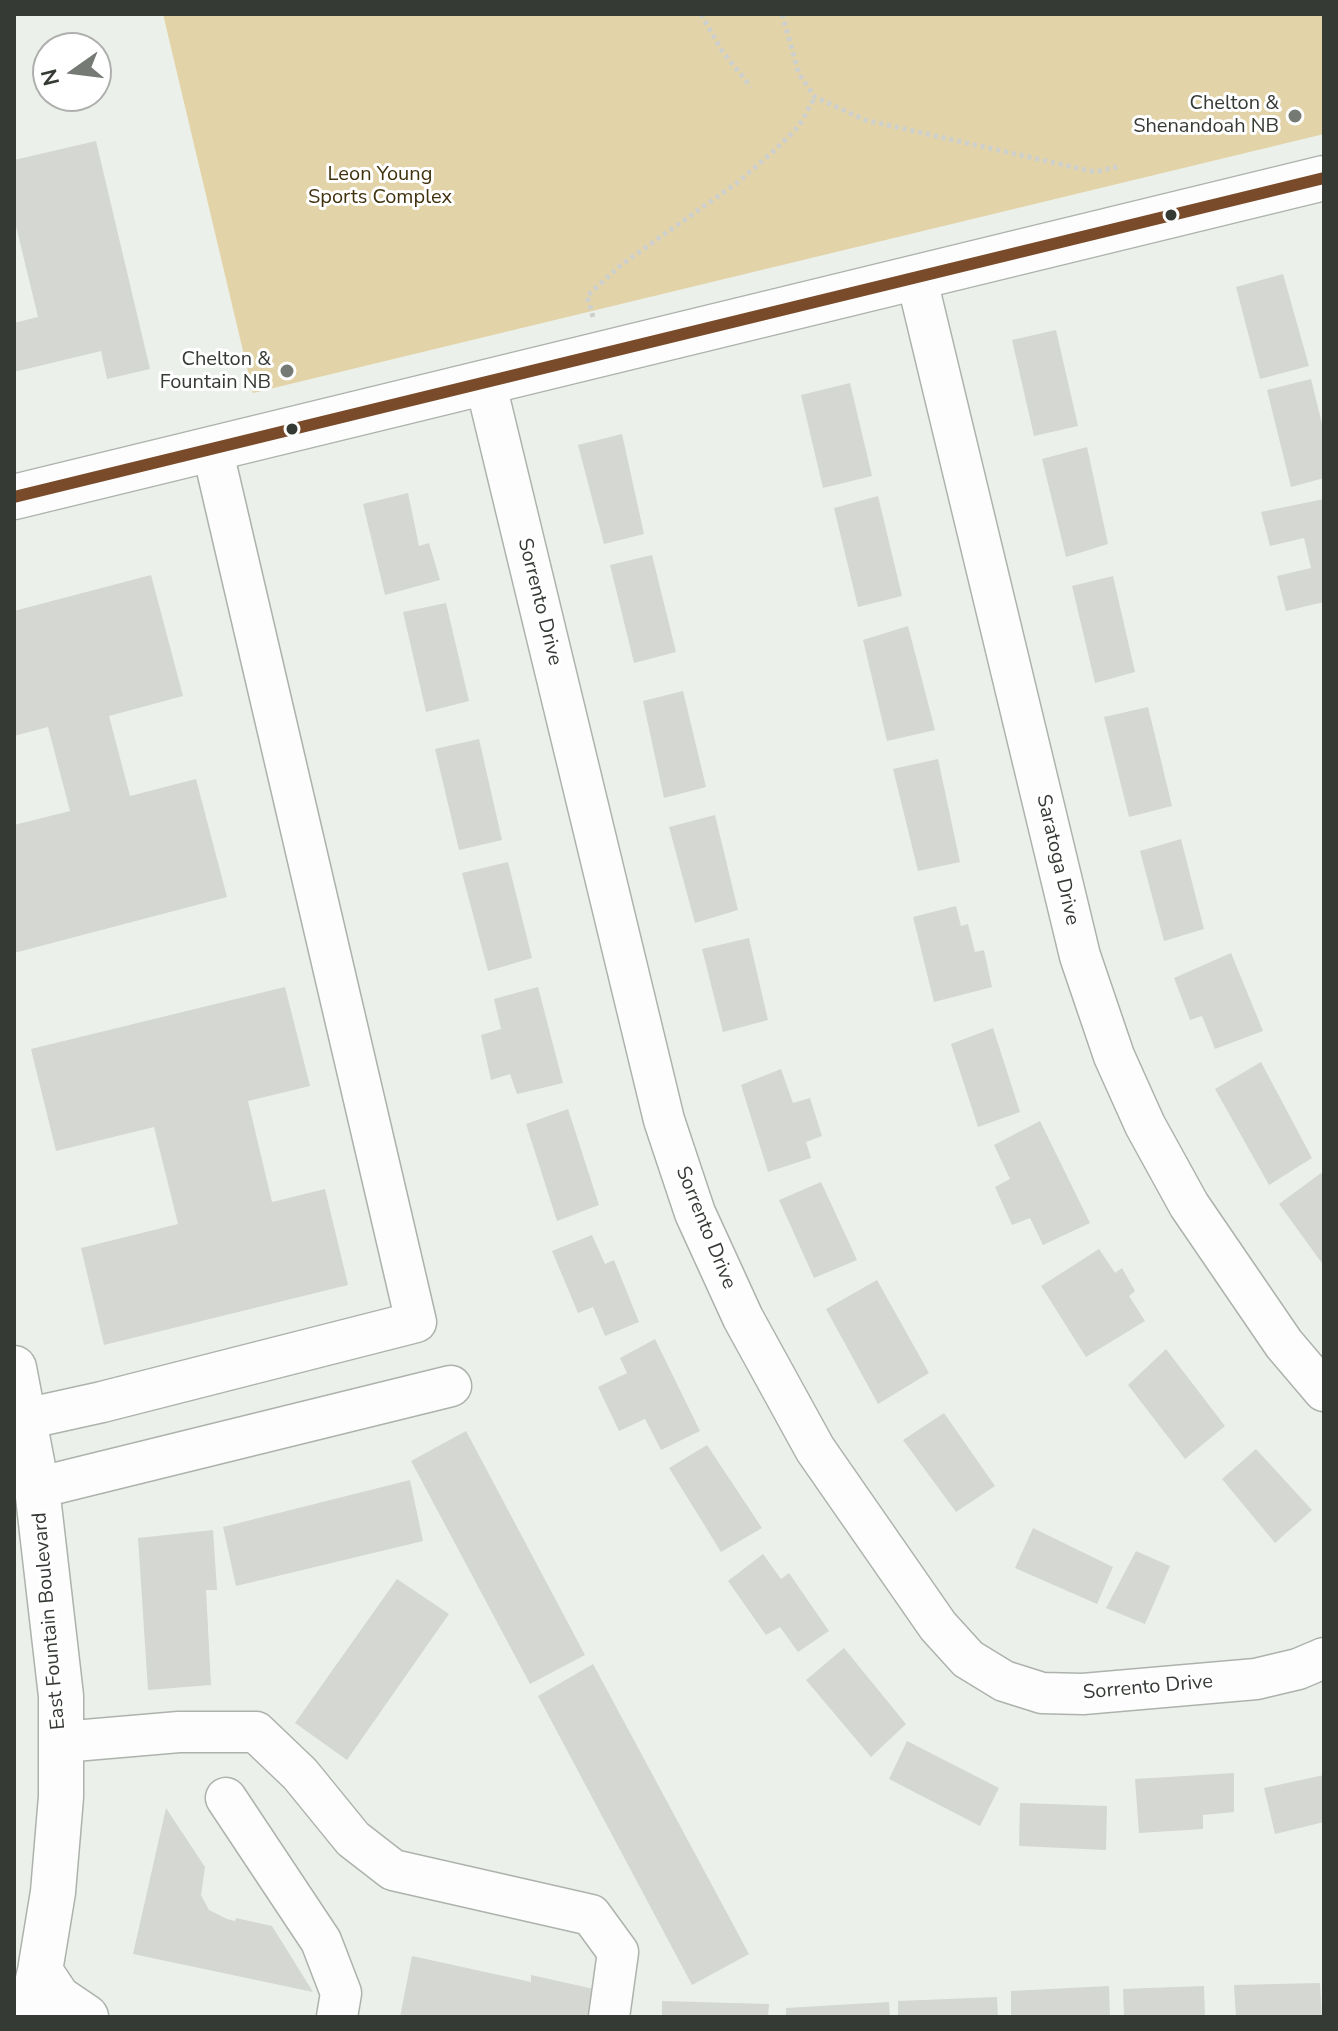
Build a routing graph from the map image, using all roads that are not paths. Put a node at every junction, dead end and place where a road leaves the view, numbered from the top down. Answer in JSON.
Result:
{"nodes":[{"id":1,"x":1324,"y":178,"type":"edge"},
{"id":2,"x":916,"y":276,"type":"junction"},
{"id":3,"x":485,"y":381,"type":"junction"},
{"id":4,"x":212,"y":448,"type":"junction"},
{"id":5,"x":14,"y":497,"type":"edge"},
{"id":6,"x":14,"y":1368,"type":"edge"},
{"id":7,"x":451,"y":1386,"type":"dead end"},
{"id":8,"x":1324,"y":1391,"type":"edge"},
{"id":9,"x":25,"y":1419,"type":"junction"},
{"id":10,"x":37,"y":1488,"type":"junction"},
{"id":11,"x":1324,"y":1658,"type":"edge"},
{"id":12,"x":62,"y":1742,"type":"junction"},
{"id":13,"x":226,"y":1798,"type":"dead end"},
{"id":14,"x":40,"y":1971,"type":"junction"},
{"id":15,"x":29,"y":2017,"type":"edge"},
{"id":16,"x":86,"y":2017,"type":"edge"},
{"id":17,"x":337,"y":2017,"type":"edge"},
{"id":18,"x":609,"y":2017,"type":"edge"}],
"edges":[{"from":1,"to":2,"type":"main road"},
{"from":2,"to":3,"type":"main road"},
{"from":2,"to":8,"type":"street","name":"Saratoga Drive"},
{"from":3,"to":4,"type":"main road"},
{"from":3,"to":11,"type":"street","name":"Sorrento Drive"},
{"from":4,"to":5,"type":"main road"},
{"from":4,"to":9,"type":"street"},
{"from":6,"to":9,"type":"main road","name":"East Fountain Boulevard"},
{"from":7,"to":10,"type":"street"},
{"from":9,"to":10,"type":"main road","name":"East Fountain Boulevard"},
{"from":10,"to":12,"type":"main road","name":"East Fountain Boulevard"},
{"from":12,"to":14,"type":"main road","name":"East Fountain Boulevard"},
{"from":12,"to":18,"type":"street"},
{"from":13,"to":17,"type":"street"},
{"from":14,"to":15,"type":"main road","name":"East Fountain Boulevard"},
{"from":14,"to":16,"type":"main road"}]}
